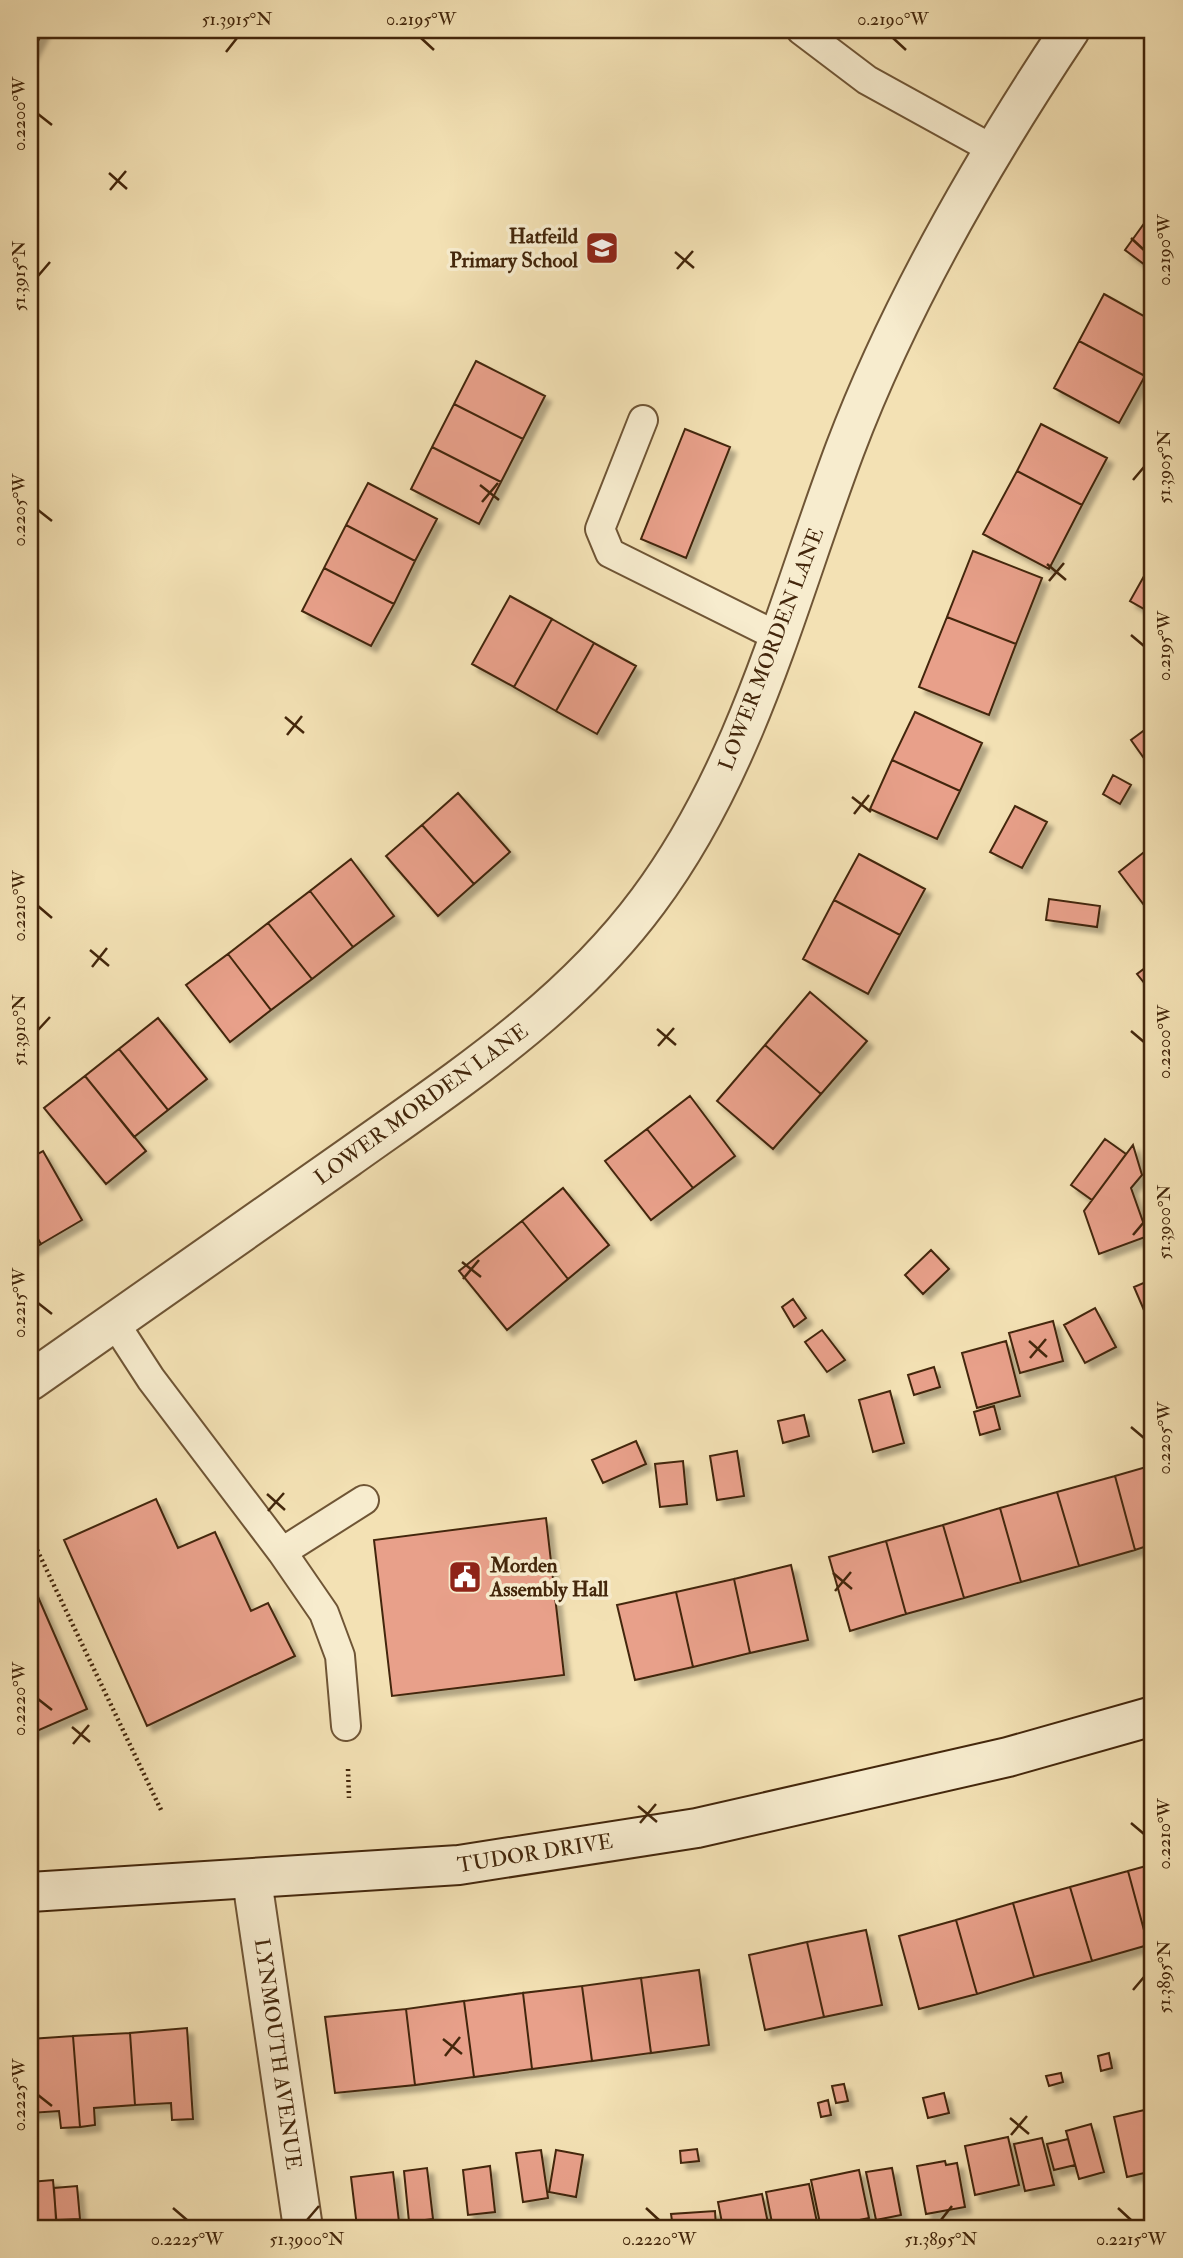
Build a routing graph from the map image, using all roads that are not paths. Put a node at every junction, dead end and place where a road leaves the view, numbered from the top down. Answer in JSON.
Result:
{"nodes":[{"id":1,"x":801,"y":30,"type":"edge"},
{"id":2,"x":1070,"y":30,"type":"edge"},
{"id":3,"x":994,"y":150,"type":"junction"},
{"id":4,"x":643,"y":419,"type":"dead end"},
{"id":5,"x":779,"y":637,"type":"junction"},
{"id":6,"x":114,"y":1322,"type":"junction"},
{"id":7,"x":30,"y":1381,"type":"edge"},
{"id":8,"x":364,"y":1500,"type":"dead end"},
{"id":9,"x":282,"y":1552,"type":"junction"},
{"id":10,"x":1153,"y":1716,"type":"edge"},
{"id":11,"x":346,"y":1726,"type":"dead end"},
{"id":12,"x":252,"y":1880,"type":"junction"},
{"id":13,"x":30,"y":1892,"type":"edge"},
{"id":14,"x":303,"y":2228,"type":"edge"}],
"edges":[{"from":1,"to":3,"type":"lane"},
{"from":2,"to":3,"type":"street","name":"LOWER MORDEN LANE"},
{"from":3,"to":5,"type":"street","name":"LOWER MORDEN LANE"},
{"from":4,"to":5,"type":"lane"},
{"from":5,"to":6,"type":"street","name":"LOWER MORDEN LANE"},
{"from":6,"to":7,"type":"street","name":"LOWER MORDEN LANE"},
{"from":6,"to":9,"type":"lane"},
{"from":8,"to":9,"type":"lane"},
{"from":9,"to":11,"type":"lane"},
{"from":10,"to":12,"type":"street","name":"TUDOR DRIVE"},
{"from":12,"to":13,"type":"street","name":"TUDOR DRIVE"},
{"from":12,"to":14,"type":"street","name":"LYNMOUTH AVENUE"}]}
